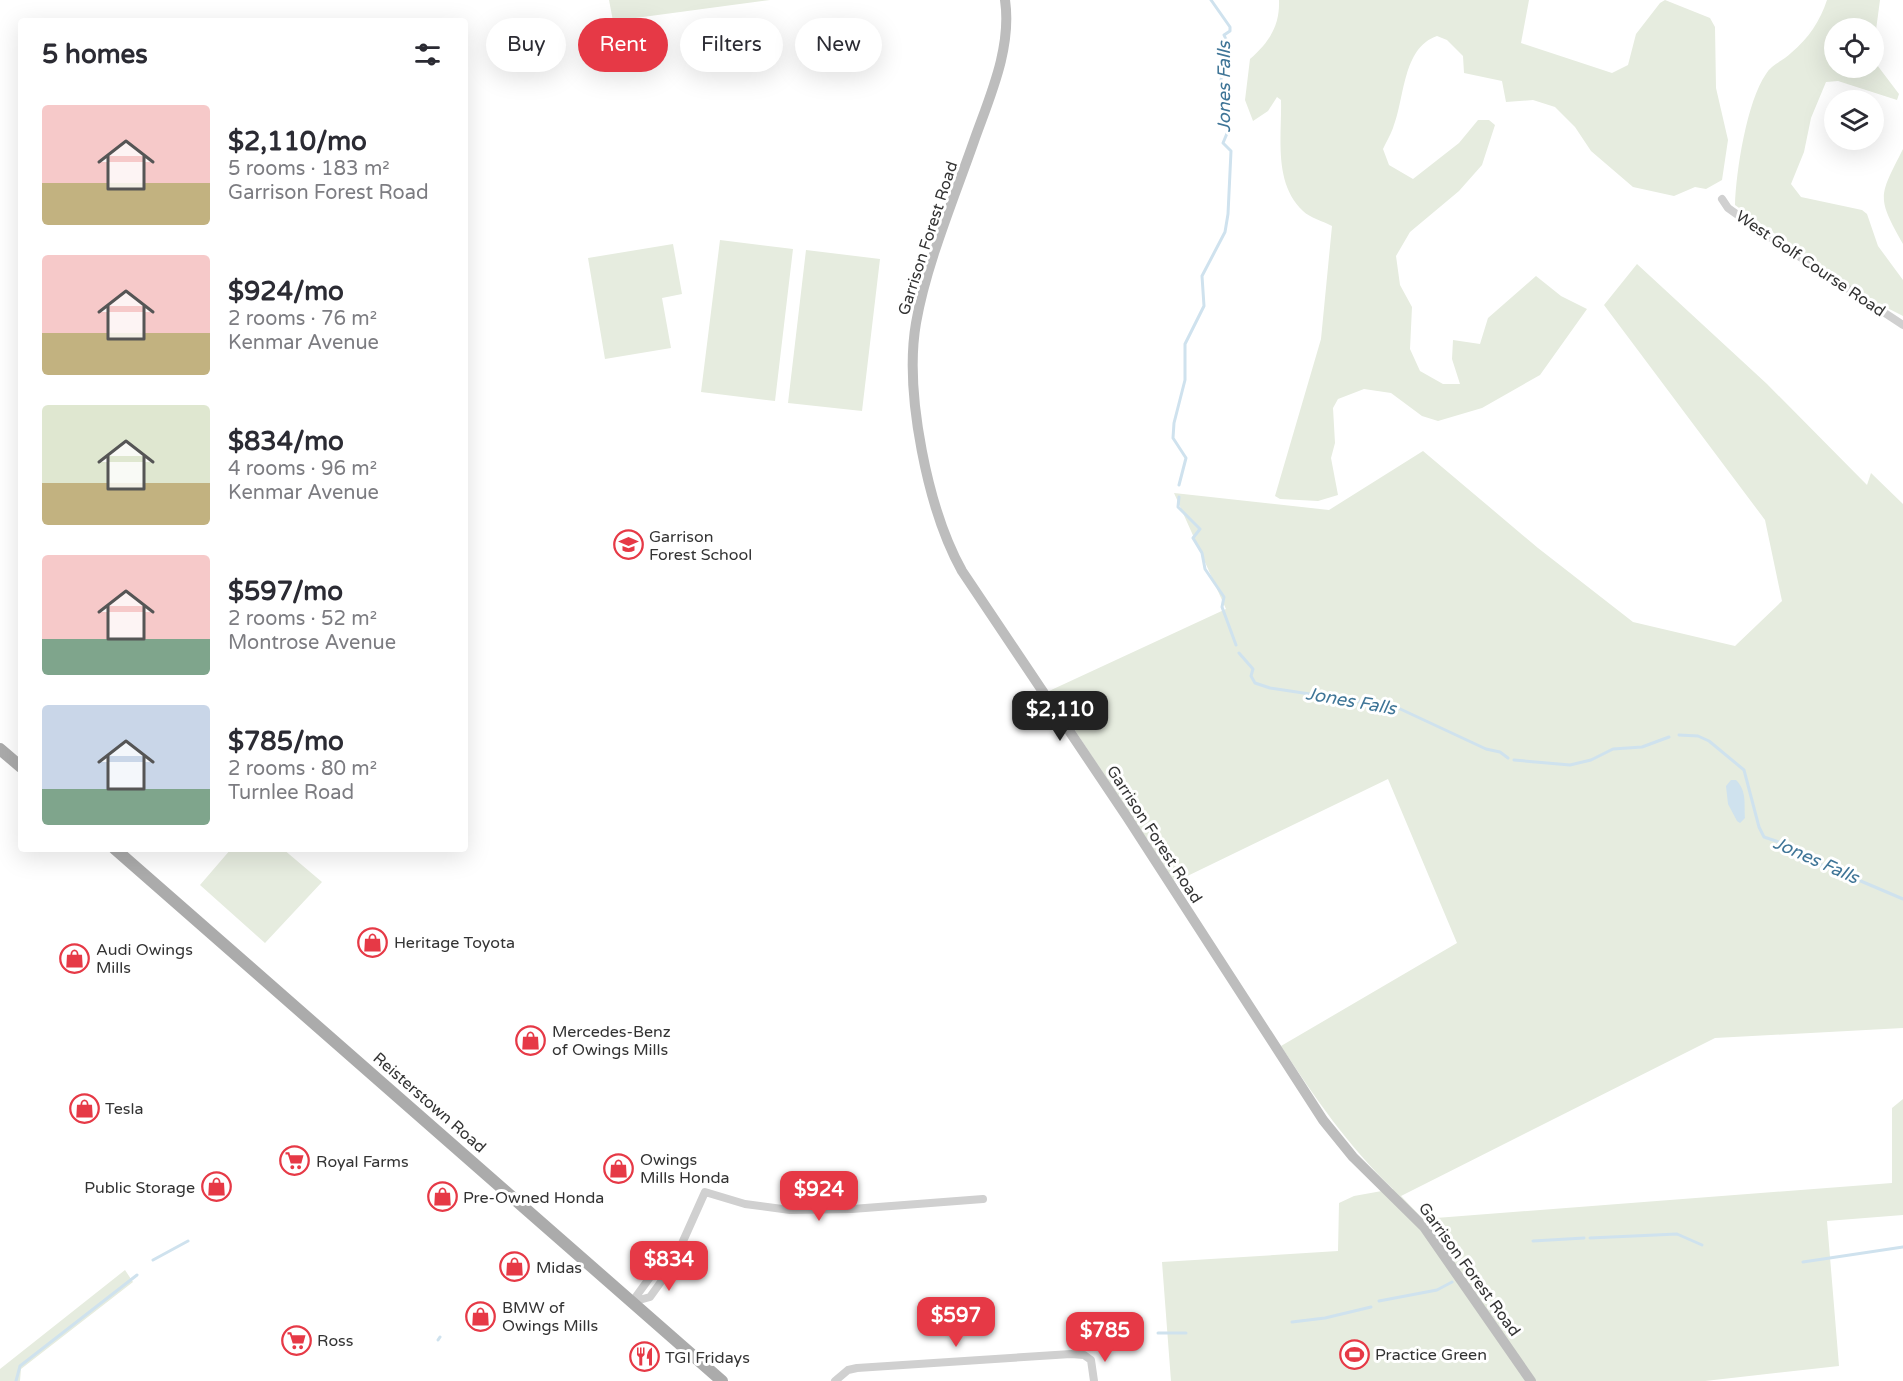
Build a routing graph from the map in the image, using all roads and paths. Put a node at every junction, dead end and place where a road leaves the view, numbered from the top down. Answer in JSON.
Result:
{"nodes":[{"id":1,"x":1005,"y":0,"type":"edge"},
{"id":2,"x":1722,"y":199,"type":"dead end"},
{"id":3,"x":1903,"y":325,"type":"edge"},
{"id":4,"x":0,"y":749,"type":"edge"},
{"id":5,"x":18,"y":764,"type":"edge"},
{"id":6,"x":118,"y":852,"type":"edge"},
{"id":7,"x":983,"y":1199,"type":"dead end"},
{"id":8,"x":676,"y":1251,"type":"junction"},
{"id":9,"x":632,"y":1302,"type":"junction"},
{"id":10,"x":722,"y":1381,"type":"edge"},
{"id":11,"x":835,"y":1381,"type":"edge"},
{"id":12,"x":1094,"y":1381,"type":"edge"},
{"id":13,"x":1531,"y":1381,"type":"edge"}],
"edges":[{"from":1,"to":13,"type":"main road","name":"Garrison Forest Road"},
{"from":2,"to":3,"type":"street","name":"West Golf Course Road"},
{"from":4,"to":5,"type":"main road"},
{"from":6,"to":9,"type":"main road","name":"Reisterstown Road"},
{"from":7,"to":8,"type":"street"},
{"from":8,"to":9,"type":"street"},
{"from":8,"to":9,"type":"street"},
{"from":9,"to":10,"type":"main road","name":"Reisterstown Road"},
{"from":11,"to":12,"type":"street"}]}
